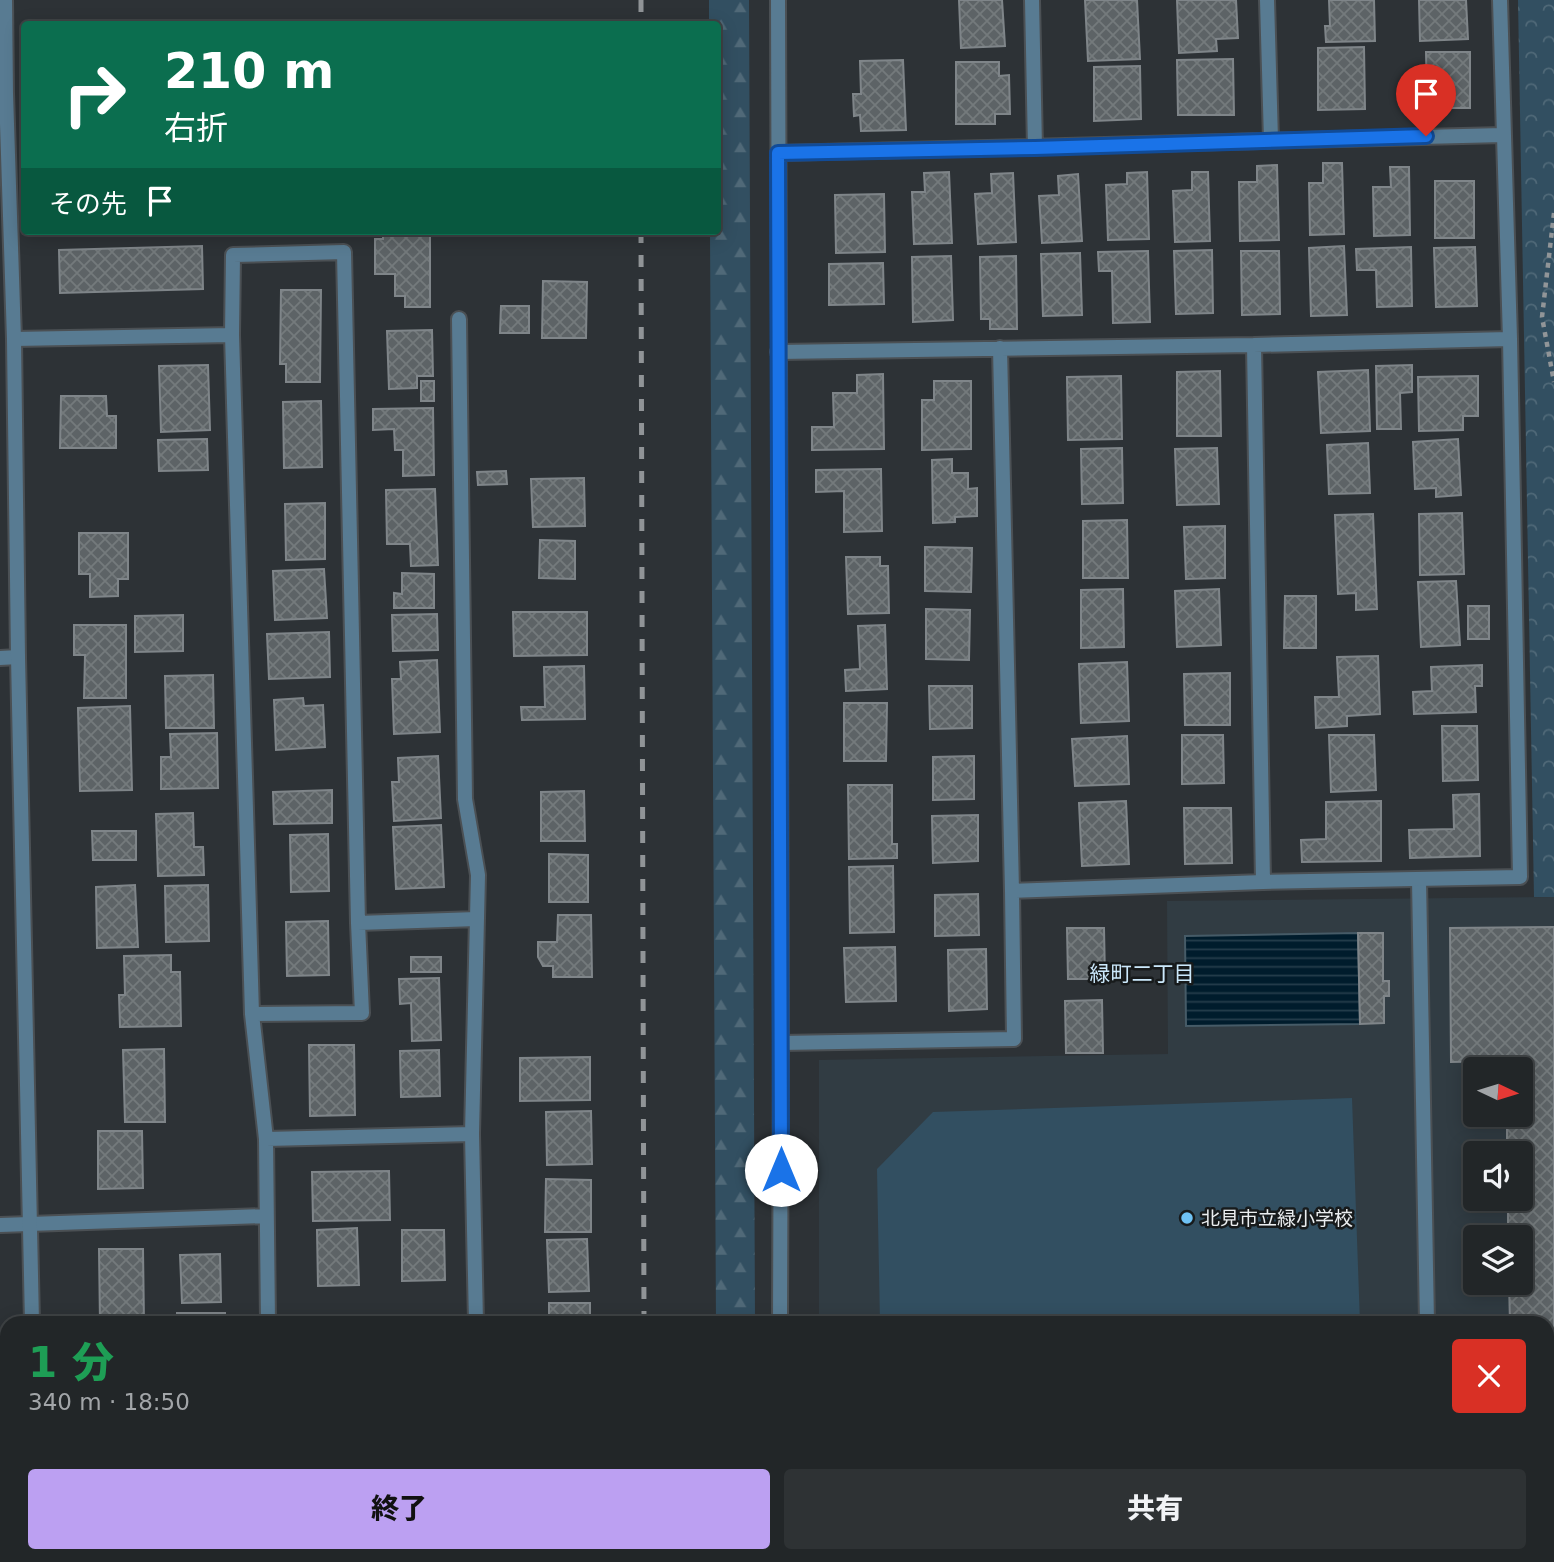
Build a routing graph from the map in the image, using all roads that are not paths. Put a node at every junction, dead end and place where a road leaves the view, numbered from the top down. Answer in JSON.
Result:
{"nodes":[{"id":1,"x":5,"y":0,"type":"edge"},
{"id":2,"x":778,"y":0,"type":"edge"},
{"id":3,"x":1032,"y":0,"type":"edge"},
{"id":4,"x":1267,"y":0,"type":"edge"},
{"id":5,"x":1500,"y":0,"type":"edge"},
{"id":6,"x":3,"y":93,"type":"edge"},
{"id":7,"x":1503,"y":135,"type":"junction"},
{"id":8,"x":1271,"y":140,"type":"junction"},
{"id":9,"x":1035,"y":148,"type":"junction"},
{"id":10,"x":778,"y":153,"type":"junction"},
{"id":11,"x":459,"y":319,"type":"dead end"},
{"id":12,"x":232,"y":335,"type":"junction"},
{"id":13,"x":14,"y":339,"type":"junction"},
{"id":14,"x":1510,"y":339,"type":"junction"},
{"id":15,"x":1254,"y":345,"type":"junction"},
{"id":16,"x":1000,"y":348,"type":"junction"},
{"id":17,"x":778,"y":352,"type":"junction"},
{"id":18,"x":0,"y":657,"type":"edge"},
{"id":19,"x":18,"y":657,"type":"junction"},
{"id":20,"x":1419,"y":880,"type":"junction"},
{"id":21,"x":1262,"y":882,"type":"junction"},
{"id":22,"x":1012,"y":891,"type":"junction"},
{"id":23,"x":477,"y":919,"type":"junction"},
{"id":24,"x":358,"y":923,"type":"junction"},
{"id":25,"x":252,"y":1014,"type":"junction"},
{"id":26,"x":781,"y":1043,"type":"junction"},
{"id":27,"x":471,"y":1134,"type":"junction"},
{"id":28,"x":266,"y":1139,"type":"junction"},
{"id":29,"x":266,"y":1216,"type":"junction"},
{"id":30,"x":30,"y":1225,"type":"junction"},
{"id":31,"x":0,"y":1226,"type":"edge"},
{"id":32,"x":32,"y":1316,"type":"edge"},
{"id":33,"x":268,"y":1316,"type":"edge"},
{"id":34,"x":475,"y":1316,"type":"edge"},
{"id":35,"x":780,"y":1316,"type":"edge"},
{"id":36,"x":1427,"y":1316,"type":"edge"}],
"edges":[{"from":1,"to":6,"type":"street"},
{"from":2,"to":10,"type":"street"},
{"from":3,"to":9,"type":"street"},
{"from":4,"to":8,"type":"street"},
{"from":5,"to":7,"type":"street"},
{"from":6,"to":13,"type":"street"},
{"from":7,"to":8,"type":"street"},
{"from":7,"to":14,"type":"street"},
{"from":8,"to":9,"type":"street"},
{"from":9,"to":10,"type":"street"},
{"from":10,"to":17,"type":"street"},
{"from":11,"to":23,"type":"street"},
{"from":12,"to":13,"type":"street"},
{"from":12,"to":24,"type":"street"},
{"from":12,"to":25,"type":"street"},
{"from":13,"to":19,"type":"street"},
{"from":14,"to":15,"type":"street"},
{"from":14,"to":20,"type":"street"},
{"from":15,"to":16,"type":"street"},
{"from":15,"to":21,"type":"street"},
{"from":16,"to":17,"type":"street"},
{"from":16,"to":22,"type":"street"},
{"from":17,"to":26,"type":"street"},
{"from":18,"to":19,"type":"street"},
{"from":19,"to":30,"type":"street"},
{"from":20,"to":21,"type":"street"},
{"from":20,"to":36,"type":"street"},
{"from":21,"to":22,"type":"street"},
{"from":22,"to":26,"type":"street"},
{"from":23,"to":24,"type":"street"},
{"from":23,"to":27,"type":"street"},
{"from":24,"to":25,"type":"street"},
{"from":25,"to":28,"type":"street"},
{"from":26,"to":35,"type":"street"},
{"from":27,"to":28,"type":"street"},
{"from":27,"to":34,"type":"street"},
{"from":28,"to":29,"type":"street"},
{"from":29,"to":30,"type":"street"},
{"from":29,"to":33,"type":"street"},
{"from":30,"to":31,"type":"street"},
{"from":30,"to":32,"type":"street"}]}
